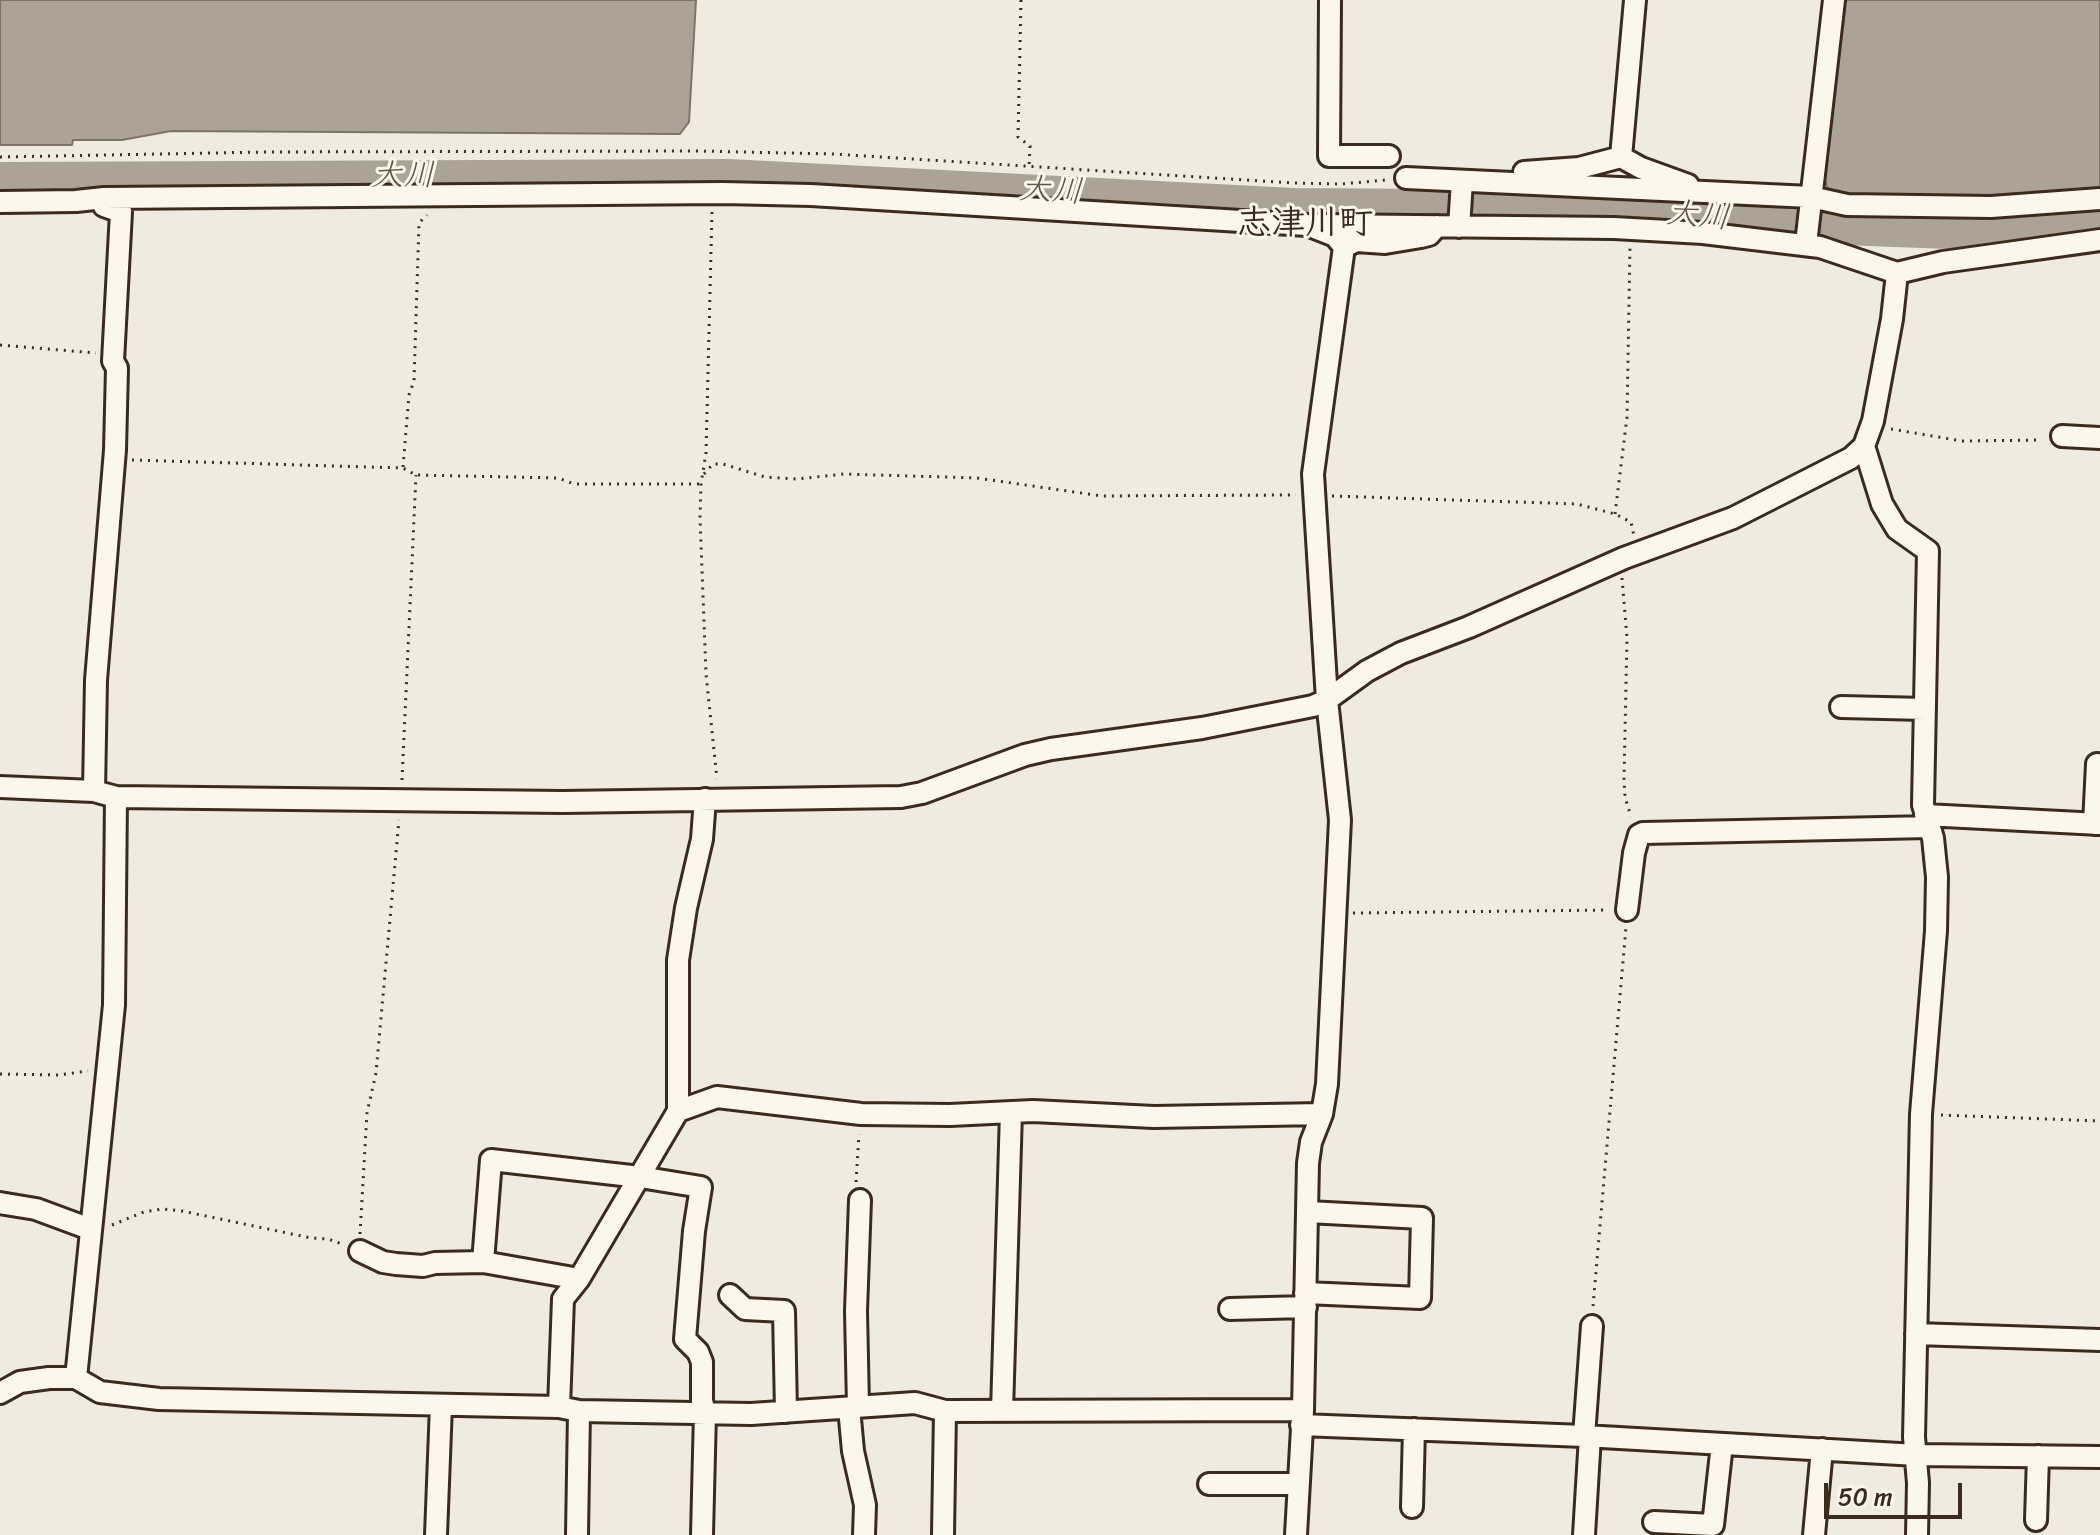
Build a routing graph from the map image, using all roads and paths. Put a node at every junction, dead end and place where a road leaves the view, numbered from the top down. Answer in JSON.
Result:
{"nodes":[{"id":1,"x":1021,"y":0,"type":"edge"},
{"id":2,"x":1330,"y":0,"type":"edge"},
{"id":3,"x":1635,"y":0,"type":"edge"},
{"id":4,"x":1834,"y":0,"type":"edge"},
{"id":5,"x":1389,"y":156,"type":"dead end"},
{"id":6,"x":0,"y":157,"type":"edge"},
{"id":7,"x":1621,"y":157,"type":"junction"},
{"id":8,"x":1029,"y":167,"type":"junction"},
{"id":9,"x":1406,"y":178,"type":"joint"},
{"id":10,"x":1468,"y":184,"type":"junction"},
{"id":11,"x":1701,"y":191,"type":"junction"},
{"id":12,"x":104,"y":198,"type":"junction"},
{"id":13,"x":2100,"y":199,"type":"edge"},
{"id":14,"x":0,"y":202,"type":"edge"},
{"id":15,"x":1811,"y":202,"type":"junction"},
{"id":16,"x":712,"y":209,"type":"dead end"},
{"id":17,"x":426,"y":215,"type":"dead end"},
{"id":18,"x":1307,"y":225,"type":"junction"},
{"id":19,"x":1460,"y":225,"type":"junction"},
{"id":20,"x":1437,"y":226,"type":"junction"},
{"id":21,"x":2100,"y":240,"type":"edge"},
{"id":22,"x":1807,"y":241,"type":"junction"},
{"id":23,"x":1641,"y":243,"type":"dead end"},
{"id":24,"x":1344,"y":247,"type":"junction"},
{"id":25,"x":1897,"y":273,"type":"junction"},
{"id":26,"x":0,"y":345,"type":"edge"},
{"id":27,"x":113,"y":355,"type":"junction"},
{"id":28,"x":1868,"y":436,"type":"junction"},
{"id":29,"x":2062,"y":436,"type":"joint"},
{"id":30,"x":2100,"y":438,"type":"edge"},
{"id":31,"x":115,"y":459,"type":"junction"},
{"id":32,"x":403,"y":468,"type":"junction"},
{"id":33,"x":704,"y":474,"type":"junction"},
{"id":34,"x":416,"y":475,"type":"junction"},
{"id":35,"x":701,"y":484,"type":"junction"},
{"id":36,"x":1314,"y":495,"type":"junction"},
{"id":37,"x":1615,"y":514,"type":"junction"},
{"id":38,"x":1638,"y":553,"type":"junction"},
{"id":39,"x":1618,"y":561,"type":"junction"},
{"id":40,"x":1327,"y":700,"type":"junction"},
{"id":41,"x":1841,"y":707,"type":"dead end"},
{"id":42,"x":1925,"y":709,"type":"junction"},
{"id":43,"x":2097,"y":764,"type":"dead end"},
{"id":44,"x":0,"y":787,"type":"edge"},
{"id":45,"x":94,"y":791,"type":"junction"},
{"id":46,"x":116,"y":797,"type":"junction"},
{"id":47,"x":712,"y":799,"type":"junction"},
{"id":48,"x":401,"y":800,"type":"junction"},
{"id":49,"x":1928,"y":821,"type":"junction"},
{"id":50,"x":2097,"y":824,"type":"edge"},
{"id":51,"x":1639,"y":835,"type":"junction"},
{"id":52,"x":1627,"y":910,"type":"junction"},
{"id":53,"x":1337,"y":913,"type":"junction"},
{"id":54,"x":107,"y":1069,"type":"junction"},
{"id":55,"x":0,"y":1074,"type":"edge"},
{"id":56,"x":678,"y":1111,"type":"junction"},
{"id":57,"x":1011,"y":1112,"type":"junction"},
{"id":58,"x":861,"y":1114,"type":"junction"},
{"id":59,"x":1322,"y":1114,"type":"junction"},
{"id":60,"x":1921,"y":1114,"type":"junction"},
{"id":61,"x":2100,"y":1121,"type":"edge"},
{"id":62,"x":640,"y":1177,"type":"junction"},
{"id":63,"x":860,"y":1200,"type":"joint"},
{"id":64,"x":0,"y":1203,"type":"edge"},
{"id":65,"x":1308,"y":1212,"type":"junction"},
{"id":66,"x":90,"y":1229,"type":"junction"},
{"id":67,"x":360,"y":1251,"type":"junction"},
{"id":68,"x":483,"y":1262,"type":"junction"},
{"id":69,"x":579,"y":1279,"type":"junction"},
{"id":70,"x":730,"y":1295,"type":"dead end"},
{"id":71,"x":1306,"y":1300,"type":"junction"},
{"id":72,"x":1230,"y":1309,"type":"dead end"},
{"id":73,"x":1592,"y":1326,"type":"joint"},
{"id":74,"x":1916,"y":1334,"type":"junction"},
{"id":75,"x":2100,"y":1340,"type":"edge"},
{"id":76,"x":76,"y":1378,"type":"junction"},
{"id":77,"x":0,"y":1393,"type":"edge"},
{"id":78,"x":441,"y":1405,"type":"junction"},
{"id":79,"x":853,"y":1407,"type":"junction"},
{"id":80,"x":569,"y":1409,"type":"junction"},
{"id":81,"x":945,"y":1411,"type":"junction"},
{"id":82,"x":1002,"y":1411,"type":"junction"},
{"id":83,"x":705,"y":1412,"type":"junction"},
{"id":84,"x":786,"y":1412,"type":"junction"},
{"id":85,"x":1302,"y":1418,"type":"junction"},
{"id":86,"x":1414,"y":1429,"type":"junction"},
{"id":87,"x":1587,"y":1436,"type":"junction"},
{"id":88,"x":1722,"y":1444,"type":"junction"},
{"id":89,"x":1822,"y":1449,"type":"junction"},
{"id":90,"x":1917,"y":1455,"type":"junction"},
{"id":91,"x":2038,"y":1456,"type":"junction"},
{"id":92,"x":2100,"y":1457,"type":"edge"},
{"id":93,"x":1209,"y":1484,"type":"dead end"},
{"id":94,"x":1297,"y":1484,"type":"junction"},
{"id":95,"x":1412,"y":1507,"type":"dead end"},
{"id":96,"x":2036,"y":1520,"type":"dead end"},
{"id":97,"x":1654,"y":1522,"type":"dead end"},
{"id":98,"x":436,"y":1535,"type":"edge"},
{"id":99,"x":577,"y":1535,"type":"edge"},
{"id":100,"x":702,"y":1535,"type":"edge"},
{"id":101,"x":864,"y":1535,"type":"edge"},
{"id":102,"x":943,"y":1535,"type":"edge"},
{"id":103,"x":1296,"y":1535,"type":"edge"},
{"id":104,"x":1584,"y":1535,"type":"edge"},
{"id":105,"x":1814,"y":1535,"type":"edge"},
{"id":106,"x":1917,"y":1535,"type":"edge"}],
"edges":[{"from":1,"to":8,"type":"path"},
{"from":2,"to":5,"type":"street"},
{"from":3,"to":7,"type":"street"},
{"from":4,"to":15,"type":"street"},
{"from":6,"to":8,"type":"path"},
{"from":7,"to":10,"type":"street"},
{"from":7,"to":11,"type":"street"},
{"from":8,"to":9,"type":"path"},
{"from":9,"to":10,"type":"street"},
{"from":10,"to":11,"type":"street"},
{"from":10,"to":19,"type":"street"},
{"from":11,"to":15,"type":"street"},
{"from":12,"to":14,"type":"street"},
{"from":12,"to":18,"type":"street"},
{"from":12,"to":27,"type":"street"},
{"from":13,"to":15,"type":"street"},
{"from":15,"to":22,"type":"street"},
{"from":16,"to":33,"type":"path"},
{"from":17,"to":32,"type":"path"},
{"from":18,"to":20,"type":"street"},
{"from":18,"to":24,"type":"street"},
{"from":19,"to":20,"type":"street"},
{"from":19,"to":22,"type":"street"},
{"from":20,"to":24,"type":"street"},
{"from":21,"to":25,"type":"street"},
{"from":22,"to":25,"type":"street"},
{"from":23,"to":37,"type":"path"},
{"from":24,"to":36,"type":"street"},
{"from":25,"to":28,"type":"street"},
{"from":26,"to":27,"type":"path"},
{"from":27,"to":31,"type":"street"},
{"from":28,"to":29,"type":"path"},
{"from":28,"to":38,"type":"street"},
{"from":28,"to":42,"type":"street"},
{"from":29,"to":30,"type":"street"},
{"from":31,"to":32,"type":"path"},
{"from":31,"to":45,"type":"street"},
{"from":32,"to":34,"type":"path"},
{"from":33,"to":35,"type":"path"},
{"from":33,"to":36,"type":"path"},
{"from":34,"to":35,"type":"path"},
{"from":34,"to":48,"type":"path"},
{"from":35,"to":47,"type":"path"},
{"from":36,"to":37,"type":"path"},
{"from":36,"to":40,"type":"street"},
{"from":37,"to":38,"type":"path"},
{"from":38,"to":39,"type":"street"},
{"from":39,"to":40,"type":"street"},
{"from":39,"to":51,"type":"path"},
{"from":40,"to":47,"type":"street"},
{"from":40,"to":53,"type":"street"},
{"from":41,"to":42,"type":"street"},
{"from":42,"to":49,"type":"street"},
{"from":43,"to":50,"type":"street"},
{"from":44,"to":45,"type":"street"},
{"from":45,"to":46,"type":"street"},
{"from":46,"to":48,"type":"street"},
{"from":46,"to":54,"type":"street"},
{"from":47,"to":48,"type":"street"},
{"from":47,"to":56,"type":"street"},
{"from":48,"to":67,"type":"path"},
{"from":49,"to":50,"type":"street"},
{"from":49,"to":51,"type":"street"},
{"from":49,"to":60,"type":"street"},
{"from":51,"to":52,"type":"street"},
{"from":52,"to":53,"type":"path"},
{"from":52,"to":73,"type":"path"},
{"from":53,"to":59,"type":"street"},
{"from":54,"to":55,"type":"path"},
{"from":54,"to":66,"type":"street"},
{"from":56,"to":58,"type":"street"},
{"from":56,"to":62,"type":"street"},
{"from":57,"to":58,"type":"street"},
{"from":57,"to":59,"type":"street"},
{"from":57,"to":82,"type":"street"},
{"from":58,"to":63,"type":"path"},
{"from":59,"to":65,"type":"street"},
{"from":60,"to":61,"type":"path"},
{"from":60,"to":74,"type":"street"},
{"from":62,"to":68,"type":"street"},
{"from":62,"to":69,"type":"street"},
{"from":62,"to":83,"type":"street"},
{"from":63,"to":79,"type":"street"},
{"from":64,"to":66,"type":"street"},
{"from":65,"to":71,"type":"street"},
{"from":65,"to":71,"type":"street"},
{"from":66,"to":67,"type":"path"},
{"from":66,"to":76,"type":"street"},
{"from":67,"to":68,"type":"street"},
{"from":68,"to":69,"type":"street"},
{"from":69,"to":80,"type":"street"},
{"from":70,"to":84,"type":"street"},
{"from":71,"to":72,"type":"street"},
{"from":71,"to":85,"type":"street"},
{"from":73,"to":87,"type":"street"},
{"from":74,"to":75,"type":"street"},
{"from":74,"to":90,"type":"street"},
{"from":76,"to":77,"type":"street"},
{"from":76,"to":78,"type":"street"},
{"from":78,"to":80,"type":"street"},
{"from":78,"to":98,"type":"street"},
{"from":79,"to":81,"type":"street"},
{"from":79,"to":84,"type":"street"},
{"from":79,"to":101,"type":"street"},
{"from":80,"to":83,"type":"street"},
{"from":80,"to":99,"type":"street"},
{"from":81,"to":82,"type":"street"},
{"from":81,"to":102,"type":"street"},
{"from":82,"to":85,"type":"street"},
{"from":83,"to":84,"type":"street"},
{"from":83,"to":100,"type":"street"},
{"from":85,"to":86,"type":"street"},
{"from":85,"to":94,"type":"street"},
{"from":86,"to":87,"type":"street"},
{"from":86,"to":95,"type":"street"},
{"from":87,"to":88,"type":"street"},
{"from":87,"to":104,"type":"street"},
{"from":88,"to":89,"type":"street"},
{"from":88,"to":97,"type":"street"},
{"from":89,"to":90,"type":"street"},
{"from":89,"to":105,"type":"street"},
{"from":90,"to":91,"type":"street"},
{"from":90,"to":106,"type":"street"},
{"from":91,"to":92,"type":"street"},
{"from":91,"to":96,"type":"street"},
{"from":93,"to":94,"type":"street"},
{"from":94,"to":103,"type":"street"}]}
